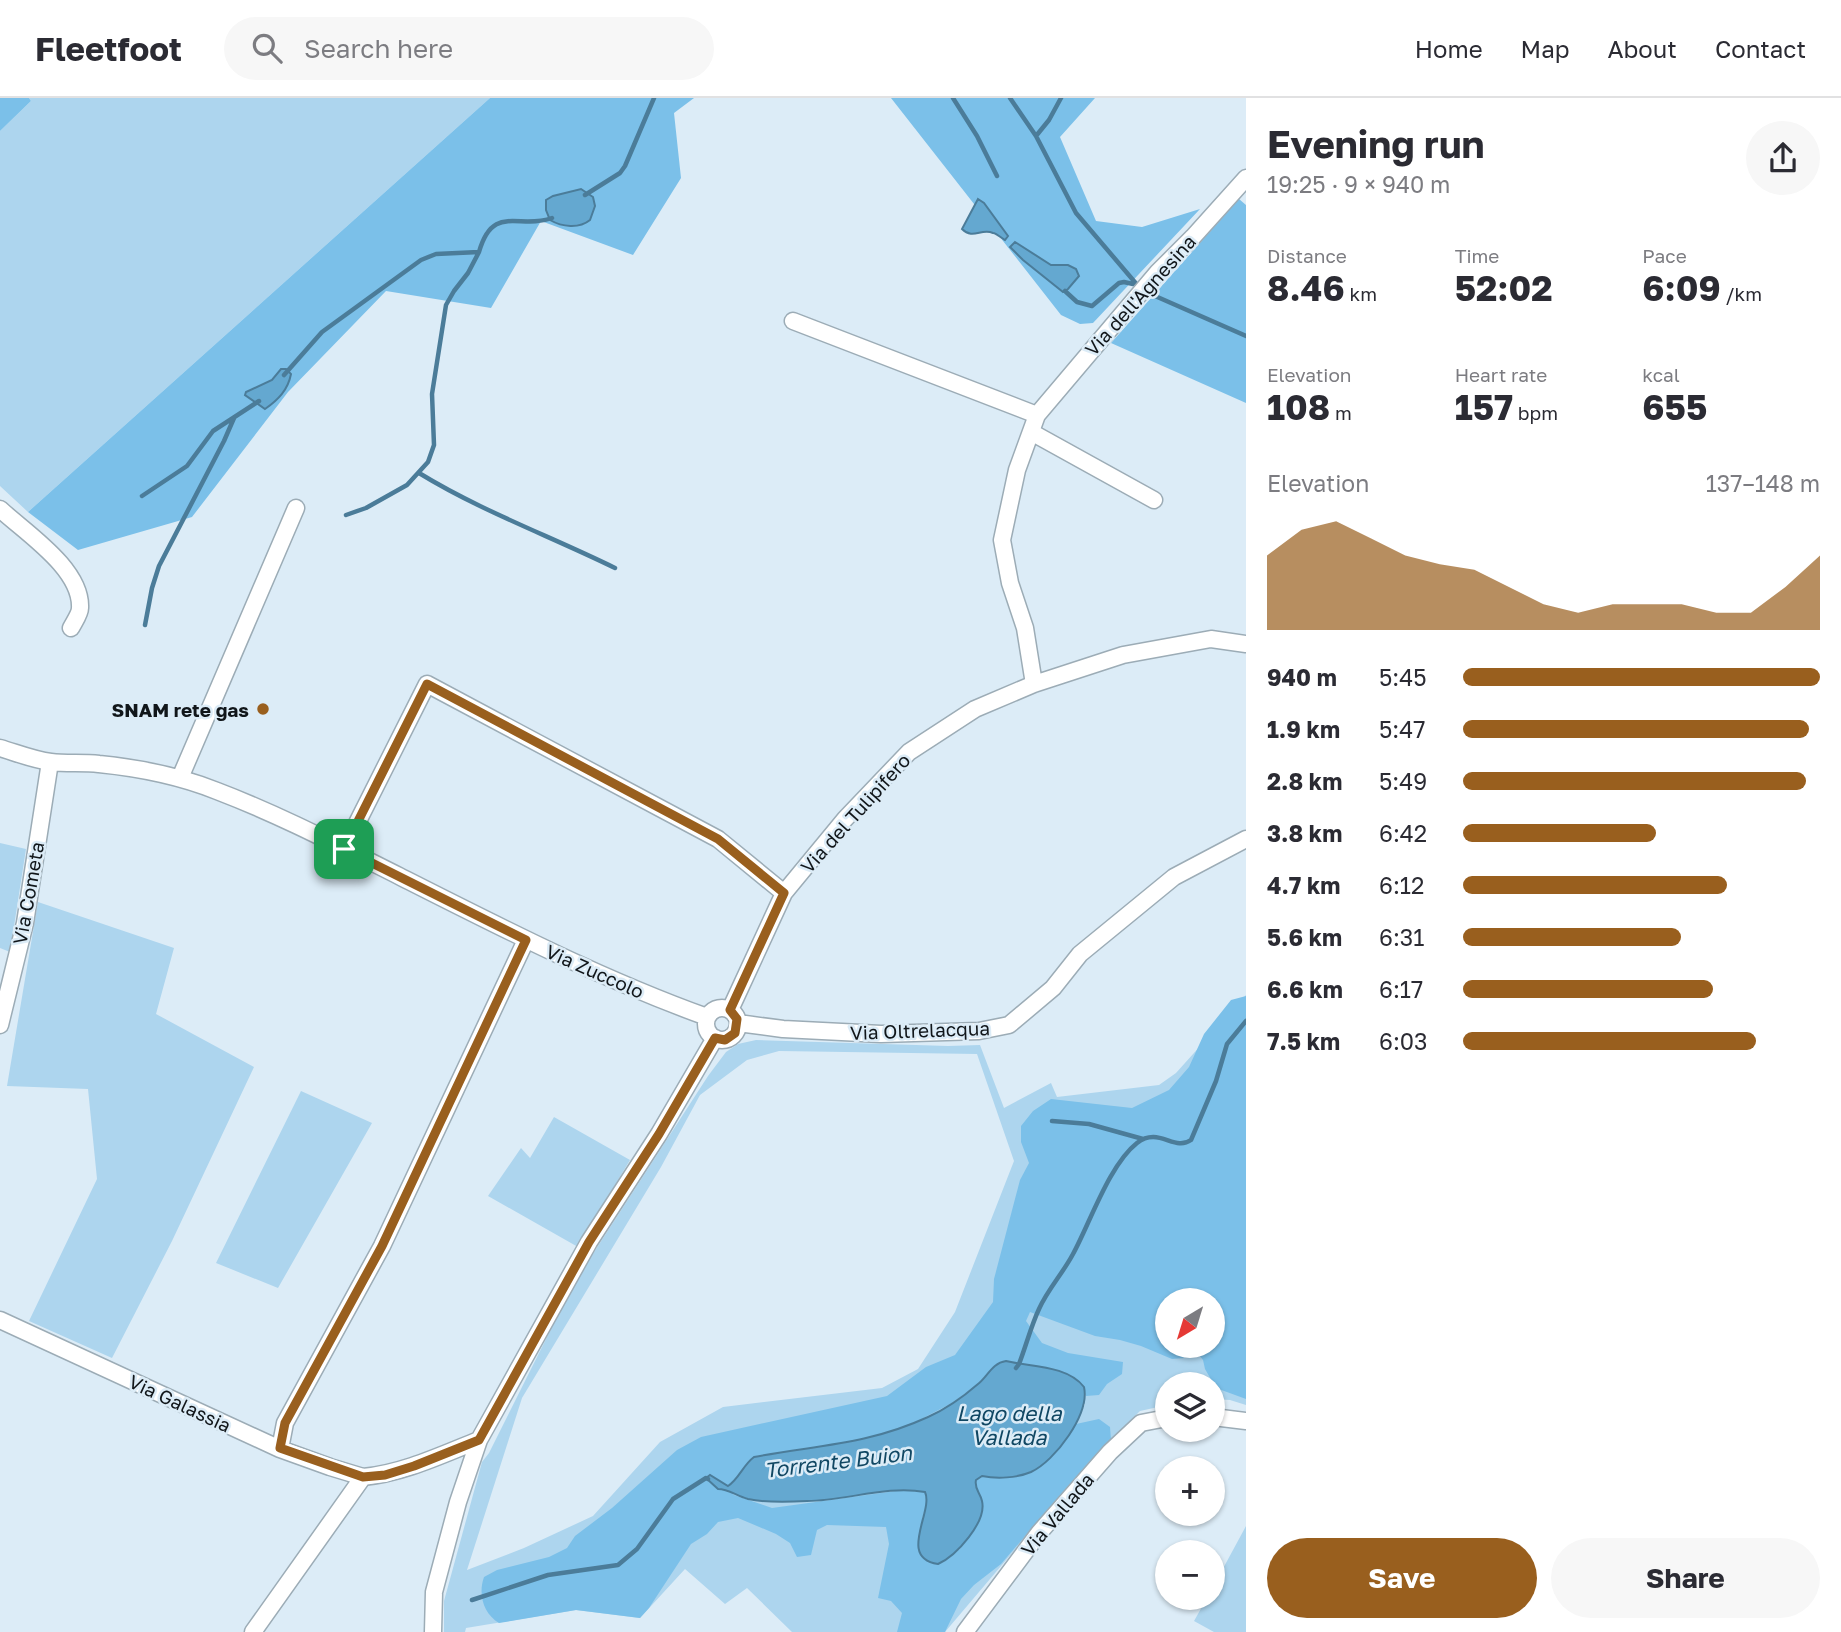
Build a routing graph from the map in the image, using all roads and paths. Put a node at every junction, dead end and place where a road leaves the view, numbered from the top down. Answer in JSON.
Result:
{"nodes":[{"id":1,"x":1246,"y":178,"type":"edge"},
{"id":2,"x":793,"y":321,"type":"dead end"},
{"id":3,"x":1037,"y":415,"type":"junction"},
{"id":4,"x":1031,"y":432,"type":"junction"},
{"id":5,"x":1154,"y":500,"type":"dead end"},
{"id":6,"x":296,"y":508,"type":"dead end"},
{"id":7,"x":0,"y":509,"type":"edge"},
{"id":8,"x":71,"y":628,"type":"dead end"},
{"id":9,"x":1246,"y":644,"type":"edge"},
{"id":10,"x":1034,"y":684,"type":"junction"},
{"id":11,"x":0,"y":748,"type":"edge"},
{"id":12,"x":50,"y":762,"type":"junction"},
{"id":13,"x":180,"y":778,"type":"junction"},
{"id":14,"x":1246,"y":839,"type":"edge"},
{"id":15,"x":344,"y":849,"type":"junction"},
{"id":16,"x":784,"y":893,"type":"junction"},
{"id":17,"x":526,"y":940,"type":"junction"},
{"id":18,"x":734,"y":1016,"type":"junction"},
{"id":19,"x":707,"y":1017,"type":"junction"},
{"id":20,"x":0,"y":1023,"type":"edge"},
{"id":21,"x":715,"y":1038,"type":"junction"},
{"id":22,"x":0,"y":1320,"type":"edge"},
{"id":23,"x":1225,"y":1418,"type":"edge"},
{"id":24,"x":1155,"y":1420,"type":"edge"},
{"id":25,"x":1246,"y":1421,"type":"edge"},
{"id":26,"x":479,"y":1440,"type":"junction"},
{"id":27,"x":280,"y":1448,"type":"junction"},
{"id":28,"x":363,"y":1477,"type":"junction"},
{"id":29,"x":253,"y":1632,"type":"edge"},
{"id":30,"x":433,"y":1632,"type":"edge"},
{"id":31,"x":965,"y":1632,"type":"edge"}],
"edges":[{"from":1,"to":3,"type":"street","name":"Via dell'Agnesina"},
{"from":2,"to":3,"type":"street"},
{"from":3,"to":4,"type":"street","name":"Via dell'Agnesina"},
{"from":4,"to":5,"type":"street"},
{"from":4,"to":10,"type":"street","name":"Via dell'Agnesina"},
{"from":6,"to":13,"type":"street"},
{"from":7,"to":8,"type":"street"},
{"from":9,"to":10,"type":"street","name":"Via del Tulipifero"},
{"from":10,"to":16,"type":"street","name":"Via del Tulipifero"},
{"from":11,"to":12,"type":"street","name":"Via Zuccolo"},
{"from":12,"to":13,"type":"street","name":"Via Zuccolo"},
{"from":12,"to":20,"type":"street","name":"Via Cometa"},
{"from":13,"to":15,"type":"street","name":"Via Zuccolo"},
{"from":14,"to":18,"type":"street","name":"Via Oltrelacqua"},
{"from":15,"to":16,"type":"street"},
{"from":15,"to":17,"type":"street","name":"Via Zuccolo"},
{"from":16,"to":18,"type":"street","name":"Via del Tulipifero"},
{"from":17,"to":19,"type":"street","name":"Via Zuccolo"},
{"from":17,"to":27,"type":"street"},
{"from":18,"to":19,"type":"street"},
{"from":18,"to":21,"type":"street"},
{"from":19,"to":21,"type":"street"},
{"from":21,"to":26,"type":"street"},
{"from":22,"to":27,"type":"street","name":"Via Galassia"},
{"from":23,"to":25,"type":"street"},
{"from":24,"to":31,"type":"street","name":"Via Vallada"},
{"from":26,"to":28,"type":"street"},
{"from":26,"to":30,"type":"street"},
{"from":27,"to":28,"type":"street","name":"Via Galassia"},
{"from":28,"to":29,"type":"street"}]}
